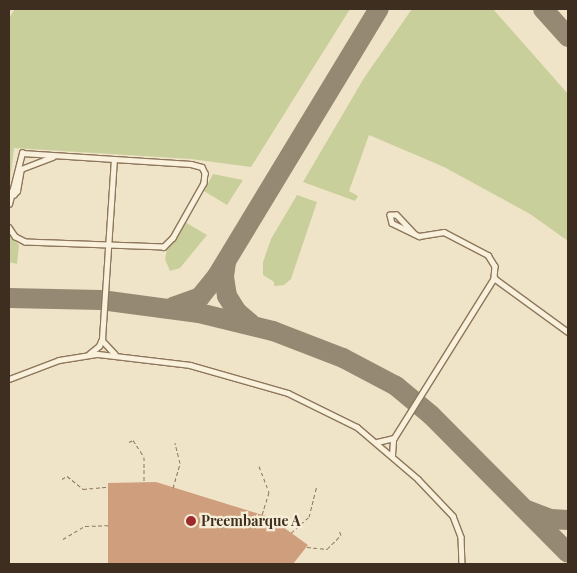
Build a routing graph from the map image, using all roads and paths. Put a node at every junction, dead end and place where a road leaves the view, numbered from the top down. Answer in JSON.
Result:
{"nodes":[{"id":1,"x":53,"y":156,"type":"junction"},
{"id":2,"x":114,"y":160,"type":"junction"},
{"id":3,"x":12,"y":191,"type":"junction"},
{"id":4,"x":9,"y":204,"type":"edge"},
{"id":5,"x":9,"y":228,"type":"edge"},
{"id":6,"x":414,"y":234,"type":"junction"},
{"id":7,"x":106,"y":243,"type":"junction"},
{"id":8,"x":494,"y":278,"type":"junction"},
{"id":9,"x":568,"y":332,"type":"edge"},
{"id":10,"x":102,"y":339,"type":"junction"},
{"id":11,"x":87,"y":355,"type":"junction"},
{"id":12,"x":119,"y":355,"type":"junction"},
{"id":13,"x":9,"y":379,"type":"edge"},
{"id":14,"x":394,"y":438,"type":"junction"},
{"id":15,"x":374,"y":441,"type":"junction"},
{"id":16,"x":129,"y":442,"type":"dead end"},
{"id":17,"x":176,"y":444,"type":"dead end"},
{"id":18,"x":392,"y":455,"type":"junction"},
{"id":19,"x":259,"y":466,"type":"dead end"},
{"id":20,"x":62,"y":479,"type":"dead end"},
{"id":21,"x":144,"y":483,"type":"dead end"},
{"id":22,"x":317,"y":486,"type":"dead end"},
{"id":23,"x":108,"y":487,"type":"dead end"},
{"id":24,"x":173,"y":488,"type":"dead end"},
{"id":25,"x":262,"y":515,"type":"dead end"},
{"id":26,"x":109,"y":525,"type":"dead end"},
{"id":27,"x":339,"y":530,"type":"dead end"},
{"id":28,"x":291,"y":533,"type":"dead end"},
{"id":29,"x":63,"y":539,"type":"dead end"},
{"id":30,"x":307,"y":547,"type":"dead end"},
{"id":31,"x":461,"y":564,"type":"edge"}],
"edges":[{"from":1,"to":2,"type":"lane"},
{"from":1,"to":3,"type":"lane"},
{"from":1,"to":3,"type":"lane"},
{"from":2,"to":7,"type":"lane"},
{"from":2,"to":7,"type":"lane"},
{"from":3,"to":4,"type":"lane"},
{"from":5,"to":7,"type":"lane"},
{"from":6,"to":6,"type":"lane"},
{"from":6,"to":8,"type":"lane"},
{"from":7,"to":10,"type":"lane"},
{"from":8,"to":9,"type":"lane"},
{"from":8,"to":14,"type":"lane"},
{"from":10,"to":11,"type":"lane"},
{"from":10,"to":12,"type":"lane"},
{"from":11,"to":12,"type":"lane"},
{"from":11,"to":13,"type":"lane"},
{"from":12,"to":15,"type":"lane"},
{"from":14,"to":15,"type":"lane"},
{"from":14,"to":18,"type":"lane"},
{"from":15,"to":18,"type":"lane"},
{"from":16,"to":21,"type":"path"},
{"from":17,"to":24,"type":"path"},
{"from":18,"to":31,"type":"lane"},
{"from":19,"to":25,"type":"path"},
{"from":20,"to":23,"type":"path"},
{"from":22,"to":28,"type":"path"},
{"from":26,"to":29,"type":"path"},
{"from":27,"to":30,"type":"path"}]}
